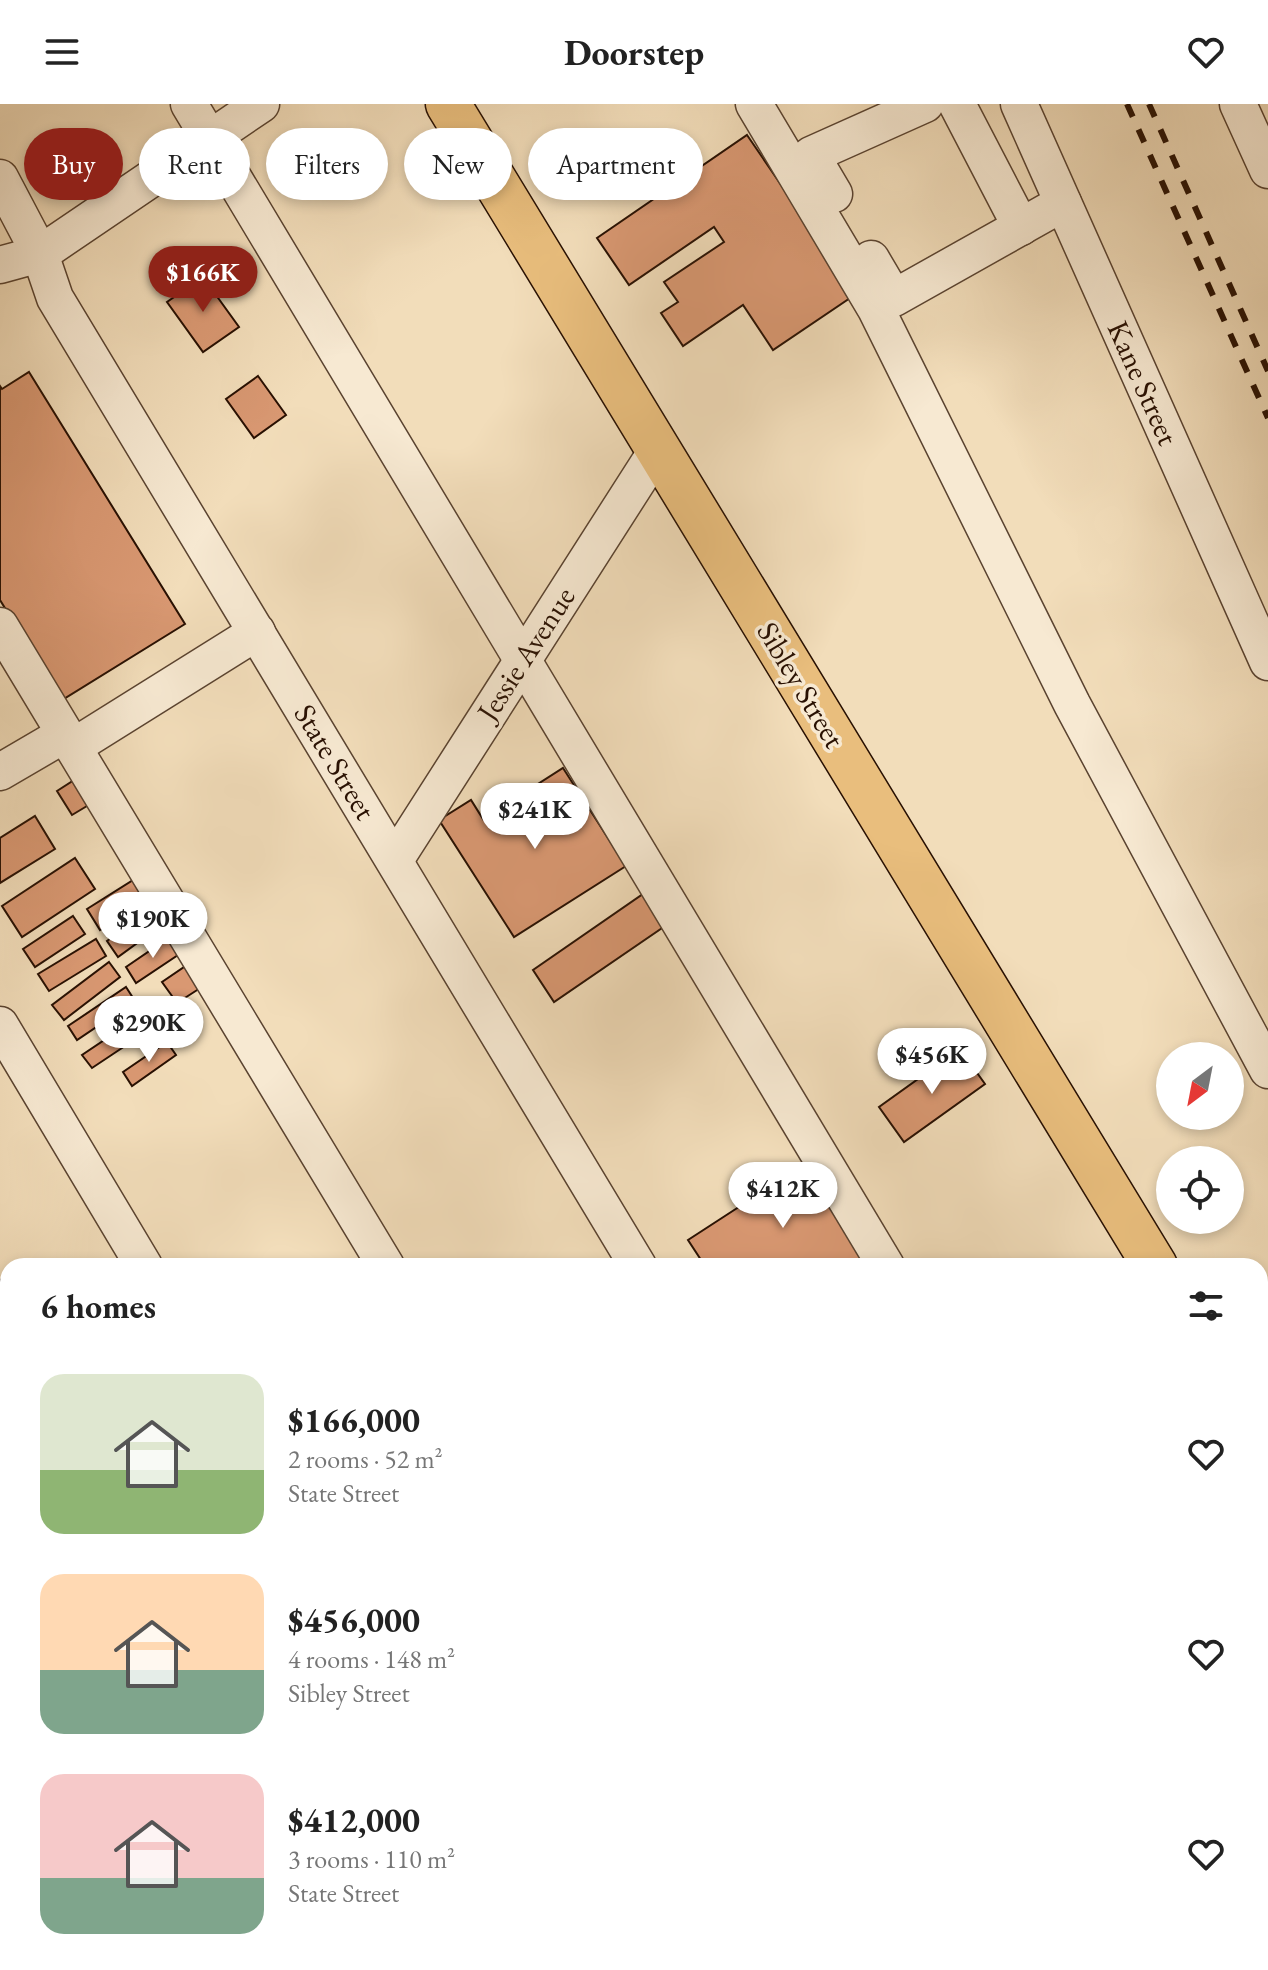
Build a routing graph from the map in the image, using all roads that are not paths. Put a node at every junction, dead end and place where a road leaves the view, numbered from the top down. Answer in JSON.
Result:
{"nodes":[{"id":1,"x":189,"y":104,"type":"edge"},
{"id":2,"x":261,"y":104,"type":"edge"},
{"id":3,"x":448,"y":104,"type":"edge"},
{"id":4,"x":754,"y":104,"type":"edge"},
{"id":5,"x":925,"y":104,"type":"edge"},
{"id":6,"x":957,"y":104,"type":"edge"},
{"id":7,"x":1019,"y":104,"type":"edge"},
{"id":8,"x":1238,"y":104,"type":"edge"},
{"id":9,"x":203,"y":128,"type":"edge"},
{"id":10,"x":226,"y":128,"type":"edge"},
{"id":11,"x":800,"y":159,"type":"junction"},
{"id":12,"x":1268,"y":170,"type":"edge"},
{"id":13,"x":0,"y":178,"type":"edge"},
{"id":14,"x":139,"y":187,"type":"edge"},
{"id":15,"x":247,"y":200,"type":"edge"},
{"id":16,"x":1063,"y":203,"type":"junction"},
{"id":17,"x":1021,"y":227,"type":"junction"},
{"id":18,"x":40,"y":254,"type":"junction"},
{"id":19,"x":0,"y":265,"type":"edge"},
{"id":20,"x":885,"y":303,"type":"junction"},
{"id":21,"x":658,"y":449,"type":"junction"},
{"id":22,"x":0,"y":626,"type":"edge"},
{"id":23,"x":257,"y":632,"type":"junction"},
{"id":24,"x":524,"y":658,"type":"junction"},
{"id":25,"x":1268,"y":662,"type":"edge"},
{"id":26,"x":69,"y":740,"type":"junction"},
{"id":27,"x":0,"y":772,"type":"edge"},
{"id":28,"x":395,"y":860,"type":"junction"},
{"id":29,"x":0,"y":1025,"type":"edge"},
{"id":30,"x":1268,"y":1070,"type":"edge"},
{"id":31,"x":139,"y":1258,"type":"edge"},
{"id":32,"x":381,"y":1258,"type":"edge"},
{"id":33,"x":633,"y":1258,"type":"edge"},
{"id":34,"x":881,"y":1258,"type":"edge"},
{"id":35,"x":1150,"y":1258,"type":"edge"}],
"edges":[{"from":1,"to":9,"type":"street"},
{"from":2,"to":10,"type":"street"},
{"from":3,"to":21,"type":"main road","name":"Sibley Street"},
{"from":4,"to":11,"type":"street"},
{"from":5,"to":11,"type":"street"},
{"from":6,"to":17,"type":"street"},
{"from":7,"to":16,"type":"street","name":"Kane Street"},
{"from":8,"to":12,"type":"street"},
{"from":11,"to":20,"type":"street"},
{"from":13,"to":18,"type":"street","name":"State Street"},
{"from":14,"to":18,"type":"street"},
{"from":15,"to":24,"type":"street"},
{"from":16,"to":17,"type":"street"},
{"from":16,"to":25,"type":"street","name":"Kane Street"},
{"from":17,"to":20,"type":"street"},
{"from":18,"to":19,"type":"street"},
{"from":18,"to":23,"type":"street","name":"State Street"},
{"from":20,"to":30,"type":"street"},
{"from":21,"to":24,"type":"street","name":"Jessie Avenue"},
{"from":21,"to":35,"type":"main road","name":"Sibley Street"},
{"from":22,"to":26,"type":"street"},
{"from":23,"to":26,"type":"street"},
{"from":23,"to":28,"type":"street","name":"State Street"},
{"from":24,"to":28,"type":"street","name":"Jessie Avenue"},
{"from":24,"to":34,"type":"street"},
{"from":26,"to":27,"type":"street"},
{"from":26,"to":32,"type":"street"},
{"from":28,"to":33,"type":"street","name":"State Street"},
{"from":29,"to":31,"type":"street"}]}
